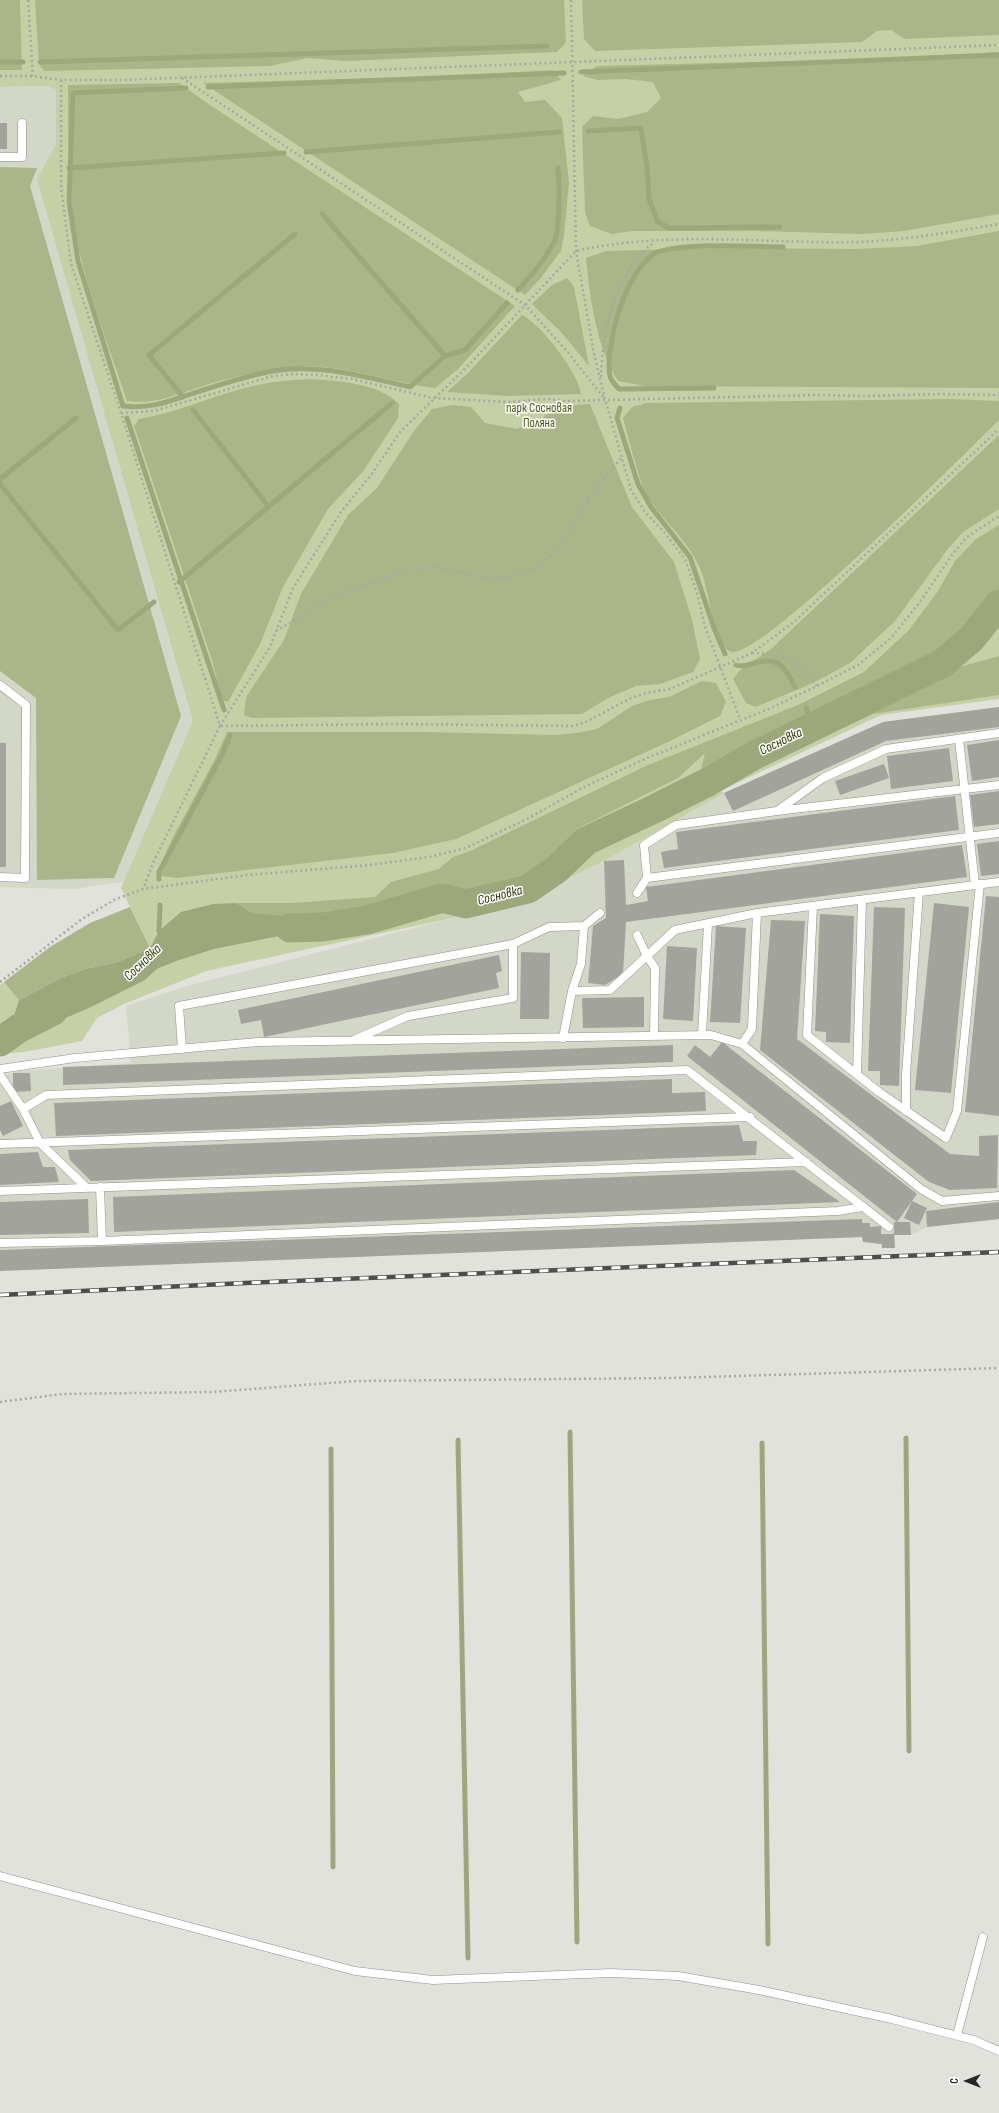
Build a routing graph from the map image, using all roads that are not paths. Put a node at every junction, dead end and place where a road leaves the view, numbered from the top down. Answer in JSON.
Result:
{"nodes":[{"id":1,"x":22,"y":123,"type":"dead end"},
{"id":2,"x":0,"y":157,"type":"edge"},
{"id":3,"x":0,"y":685,"type":"edge"},
{"id":4,"x":999,"y":733,"type":"edge"},
{"id":5,"x":959,"y":739,"type":"junction"},
{"id":6,"x":999,"y":785,"type":"edge"},
{"id":7,"x":965,"y":789,"type":"junction"},
{"id":8,"x":777,"y":811,"type":"junction"},
{"id":9,"x":999,"y":833,"type":"edge"},
{"id":10,"x":970,"y":837,"type":"junction"},
{"id":11,"x":0,"y":877,"type":"edge"},
{"id":12,"x":647,"y":878,"type":"junction"},
{"id":13,"x":999,"y":882,"type":"edge"},
{"id":14,"x":978,"y":885,"type":"junction"},
{"id":15,"x":919,"y":892,"type":"junction"},
{"id":16,"x":637,"y":893,"type":"dead end"},
{"id":17,"x":862,"y":900,"type":"junction"},
{"id":18,"x":813,"y":906,"type":"junction"},
{"id":19,"x":600,"y":913,"type":"dead end"},
{"id":20,"x":757,"y":913,"type":"junction"},
{"id":21,"x":708,"y":924,"type":"junction"},
{"id":22,"x":584,"y":926,"type":"junction"},
{"id":23,"x":637,"y":935,"type":"dead end"},
{"id":24,"x":513,"y":944,"type":"junction"},
{"id":25,"x":647,"y":956,"type":"junction"},
{"id":26,"x":572,"y":991,"type":"junction"},
{"id":27,"x":702,"y":1035,"type":"junction"},
{"id":28,"x":654,"y":1036,"type":"junction"},
{"id":29,"x":563,"y":1038,"type":"junction"},
{"id":30,"x":352,"y":1041,"type":"junction"},
{"id":31,"x":742,"y":1044,"type":"junction"},
{"id":32,"x":182,"y":1049,"type":"junction"},
{"id":33,"x":0,"y":1069,"type":"edge"},
{"id":34,"x":857,"y":1074,"type":"junction"},
{"id":35,"x":0,"y":1075,"type":"edge"},
{"id":36,"x":23,"y":1109,"type":"junction"},
{"id":37,"x":906,"y":1111,"type":"junction"},
{"id":38,"x":750,"y":1117,"type":"junction"},
{"id":39,"x":40,"y":1142,"type":"junction"},
{"id":40,"x":0,"y":1144,"type":"edge"},
{"id":41,"x":806,"y":1162,"type":"junction"},
{"id":42,"x":100,"y":1187,"type":"junction"},
{"id":43,"x":87,"y":1188,"type":"junction"},
{"id":44,"x":0,"y":1192,"type":"edge"},
{"id":45,"x":999,"y":1196,"type":"edge"},
{"id":46,"x":863,"y":1207,"type":"junction"},
{"id":47,"x":890,"y":1227,"type":"dead end"},
{"id":48,"x":102,"y":1241,"type":"junction"},
{"id":49,"x":0,"y":1243,"type":"edge"},
{"id":50,"x":0,"y":1876,"type":"edge"},
{"id":51,"x":983,"y":1937,"type":"dead end"},
{"id":52,"x":957,"y":2035,"type":"junction"},
{"id":53,"x":999,"y":2051,"type":"edge"}],
"edges":[{"from":1,"to":2,"type":"lane"},
{"from":3,"to":11,"type":"lane"},
{"from":4,"to":5,"type":"lane"},
{"from":5,"to":7,"type":"lane"},
{"from":5,"to":8,"type":"lane"},
{"from":6,"to":7,"type":"lane"},
{"from":7,"to":8,"type":"lane"},
{"from":7,"to":10,"type":"lane"},
{"from":8,"to":12,"type":"lane"},
{"from":9,"to":10,"type":"lane"},
{"from":10,"to":12,"type":"lane"},
{"from":10,"to":14,"type":"lane"},
{"from":12,"to":16,"type":"lane"},
{"from":13,"to":14,"type":"lane"},
{"from":14,"to":15,"type":"lane"},
{"from":14,"to":37,"type":"lane"},
{"from":15,"to":17,"type":"lane"},
{"from":15,"to":37,"type":"lane"},
{"from":17,"to":18,"type":"lane"},
{"from":17,"to":34,"type":"lane"},
{"from":18,"to":20,"type":"lane"},
{"from":18,"to":34,"type":"lane"},
{"from":19,"to":22,"type":"lane"},
{"from":20,"to":21,"type":"lane"},
{"from":20,"to":31,"type":"lane"},
{"from":21,"to":25,"type":"lane"},
{"from":21,"to":27,"type":"lane"},
{"from":22,"to":24,"type":"lane"},
{"from":22,"to":26,"type":"lane"},
{"from":23,"to":25,"type":"lane"},
{"from":24,"to":30,"type":"lane"},
{"from":24,"to":32,"type":"lane"},
{"from":25,"to":26,"type":"lane"},
{"from":25,"to":28,"type":"lane"},
{"from":26,"to":29,"type":"lane"},
{"from":27,"to":28,"type":"lane"},
{"from":27,"to":31,"type":"lane"},
{"from":28,"to":29,"type":"lane"},
{"from":29,"to":30,"type":"lane"},
{"from":30,"to":32,"type":"lane"},
{"from":31,"to":45,"type":"lane"},
{"from":32,"to":33,"type":"lane"},
{"from":34,"to":37,"type":"lane"},
{"from":35,"to":36,"type":"lane"},
{"from":36,"to":38,"type":"lane"},
{"from":36,"to":39,"type":"lane"},
{"from":38,"to":39,"type":"lane"},
{"from":38,"to":41,"type":"lane"},
{"from":39,"to":40,"type":"lane"},
{"from":39,"to":43,"type":"lane"},
{"from":41,"to":42,"type":"lane"},
{"from":41,"to":46,"type":"lane"},
{"from":42,"to":43,"type":"lane"},
{"from":42,"to":48,"type":"lane"},
{"from":43,"to":44,"type":"lane"},
{"from":46,"to":47,"type":"lane"},
{"from":46,"to":48,"type":"lane"},
{"from":48,"to":49,"type":"lane"},
{"from":50,"to":52,"type":"lane"},
{"from":51,"to":52,"type":"lane"},
{"from":52,"to":53,"type":"lane"}]}
